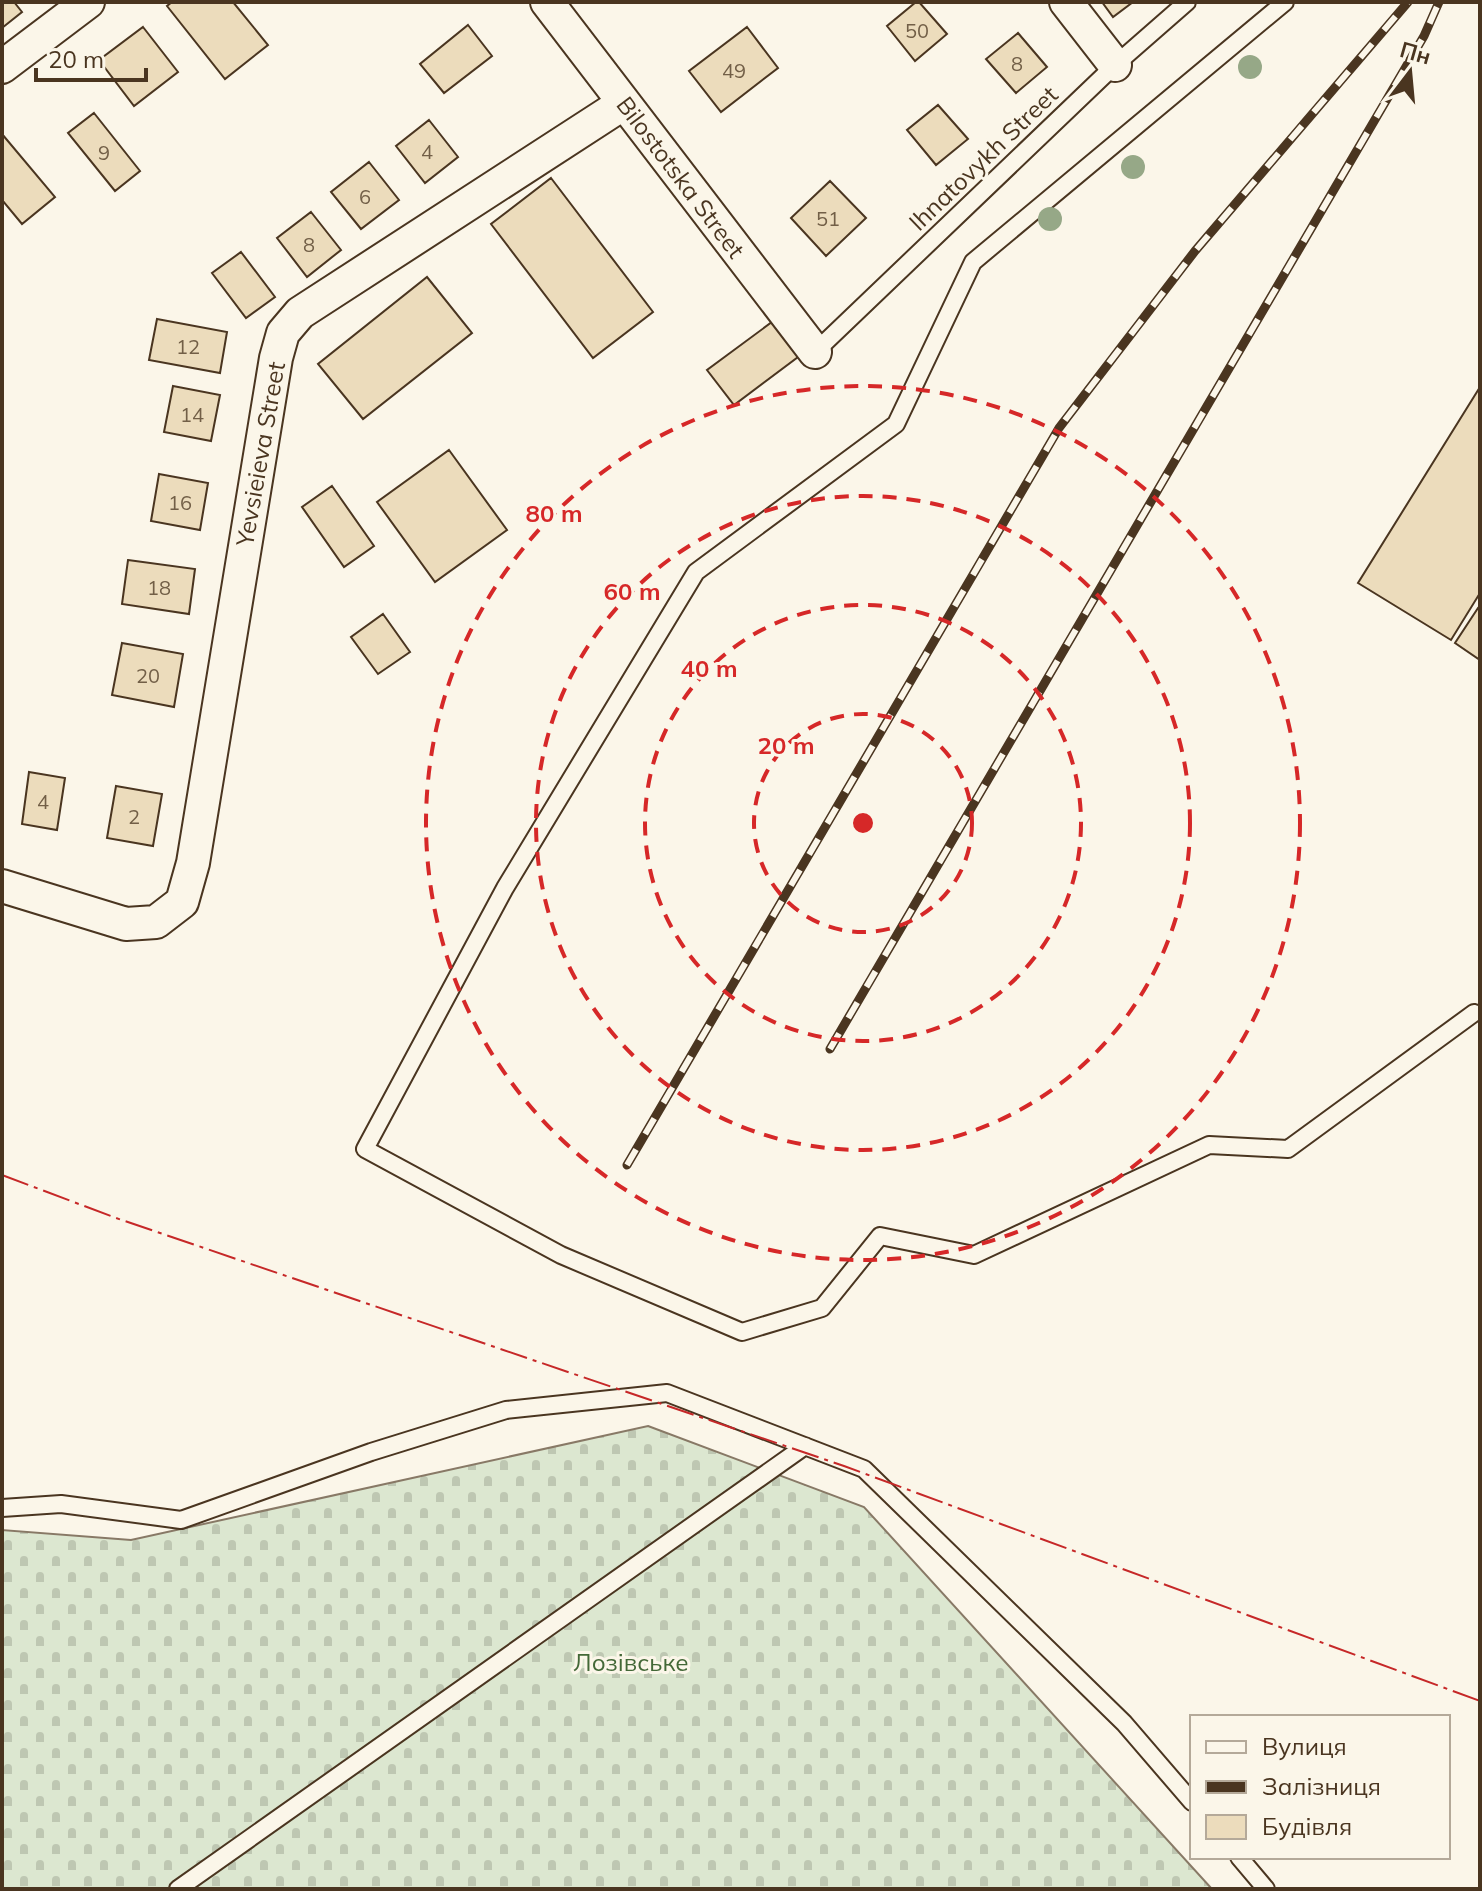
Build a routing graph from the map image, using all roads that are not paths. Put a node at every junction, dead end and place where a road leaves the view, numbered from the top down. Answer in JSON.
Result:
{"nodes":[{"id":1,"x":88,"y":2,"type":"edge"},
{"id":2,"x":547,"y":2,"type":"edge"},
{"id":3,"x":1066,"y":2,"type":"edge"},
{"id":4,"x":1187,"y":2,"type":"edge"},
{"id":5,"x":1285,"y":2,"type":"edge"},
{"id":6,"x":1115,"y":65,"type":"junction"},
{"id":7,"x":2,"y":67,"type":"edge"},
{"id":8,"x":624,"y":103,"type":"junction"},
{"id":9,"x":815,"y":352,"type":"joint"},
{"id":10,"x":2,"y":886,"type":"edge"},
{"id":11,"x":1474,"y":1013,"type":"dead end"},
{"id":12,"x":805,"y":1446,"type":"junction"},
{"id":13,"x":2,"y":1508,"type":"edge"},
{"id":14,"x":1190,"y":1800,"type":"edge"},
{"id":15,"x":1241,"y":1859,"type":"edge"},
{"id":16,"x":178,"y":1889,"type":"edge"},
{"id":17,"x":1266,"y":1889,"type":"edge"}],
"edges":[{"from":1,"to":7,"type":"street"},
{"from":2,"to":8,"type":"street","name":"Bilostotska Street"},
{"from":3,"to":6,"type":"street"},
{"from":4,"to":6,"type":"lane","name":"Ihnatovykh Street"},
{"from":5,"to":11,"type":"lane"},
{"from":6,"to":9,"type":"lane","name":"Ihnatovykh Street"},
{"from":8,"to":9,"type":"street","name":"Bilostotska Street"},
{"from":8,"to":10,"type":"street","name":"Yevsieieva Street"},
{"from":12,"to":13,"type":"lane"},
{"from":12,"to":14,"type":"lane"},
{"from":12,"to":16,"type":"lane"},
{"from":15,"to":17,"type":"lane"}]}
